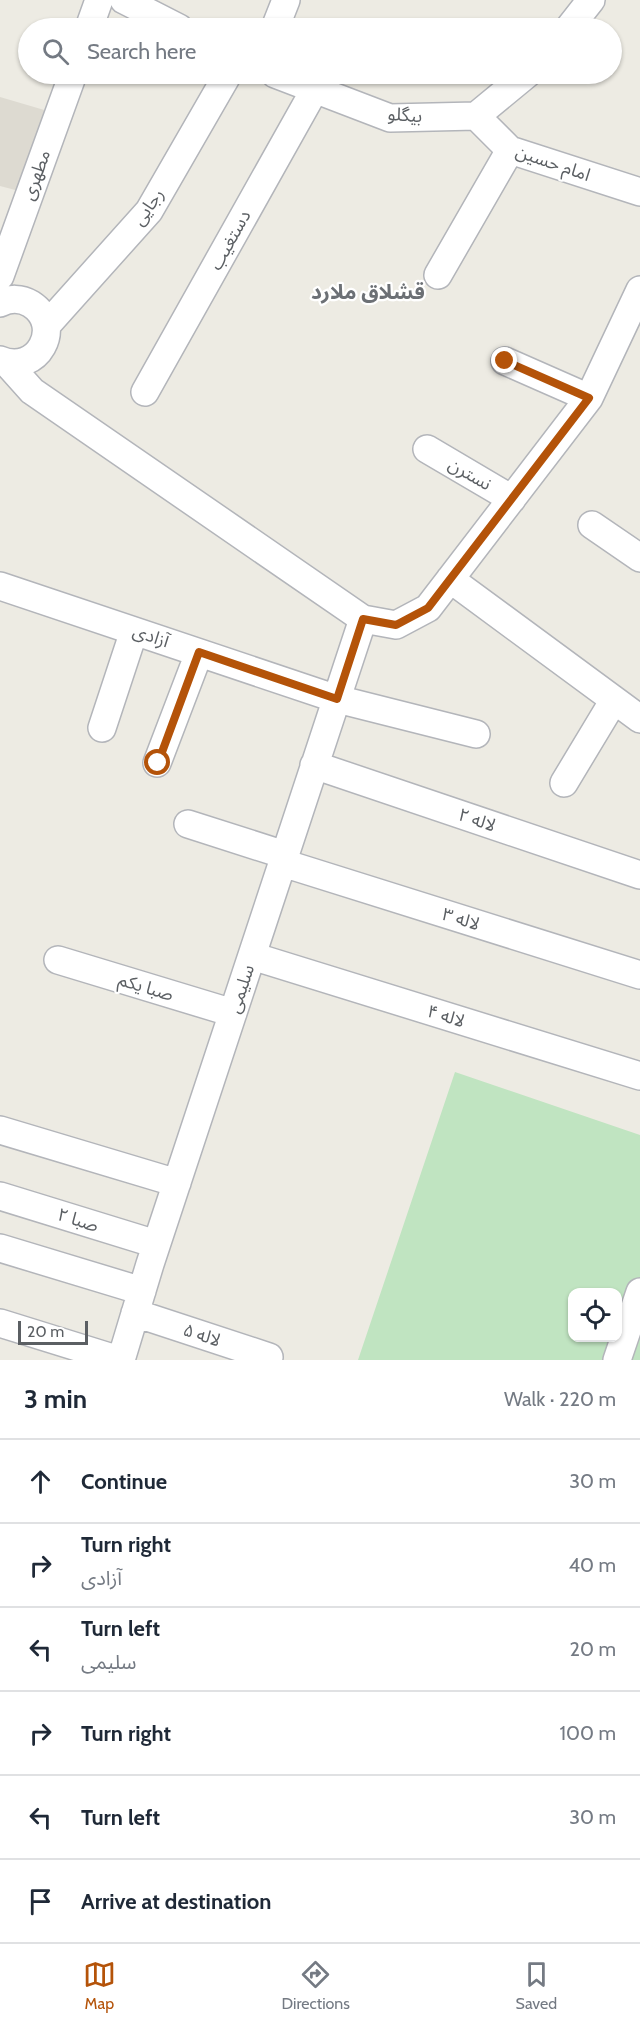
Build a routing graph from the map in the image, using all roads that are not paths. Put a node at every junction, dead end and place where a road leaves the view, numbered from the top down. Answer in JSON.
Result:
{"nodes":[{"id":1,"x":99,"y":0,"type":"edge"},
{"id":2,"x":124,"y":0,"type":"edge"},
{"id":3,"x":286,"y":0,"type":"edge"},
{"id":4,"x":591,"y":0,"type":"edge"},
{"id":5,"x":93,"y":18,"type":"edge"},
{"id":6,"x":159,"y":18,"type":"edge"},
{"id":7,"x":279,"y":18,"type":"edge"},
{"id":8,"x":577,"y":18,"type":"edge"},
{"id":9,"x":69,"y":84,"type":"edge"},
{"id":10,"x":222,"y":84,"type":"edge"},
{"id":11,"x":302,"y":84,"type":"edge"},
{"id":12,"x":515,"y":84,"type":"edge"},
{"id":13,"x":315,"y":89,"type":"junction"},
{"id":14,"x":476,"y":116,"type":"junction"},
{"id":15,"x":510,"y":150,"type":"junction"},
{"id":16,"x":640,"y":192,"type":"edge"},
{"id":17,"x":438,"y":275,"type":"dead end"},
{"id":18,"x":0,"y":276,"type":"edge"},
{"id":19,"x":640,"y":290,"type":"edge"},
{"id":20,"x":0,"y":303,"type":"edge"},
{"id":21,"x":46,"y":326,"type":"junction"},
{"id":22,"x":4,"y":361,"type":"edge"},
{"id":23,"x":505,"y":361,"type":"dead end"},
{"id":24,"x":145,"y":392,"type":"dead end"},
{"id":25,"x":589,"y":398,"type":"junction"},
{"id":26,"x":427,"y":449,"type":"dead end"},
{"id":27,"x":513,"y":499,"type":"junction"},
{"id":28,"x":592,"y":525,"type":"dead end"},
{"id":29,"x":640,"y":558,"type":"edge"},
{"id":30,"x":450,"y":579,"type":"junction"},
{"id":31,"x":0,"y":586,"type":"edge"},
{"id":32,"x":363,"y":619,"type":"junction"},
{"id":33,"x":134,"y":631,"type":"junction"},
{"id":34,"x":199,"y":652,"type":"junction"},
{"id":35,"x":337,"y":699,"type":"junction"},
{"id":36,"x":614,"y":700,"type":"junction"},
{"id":37,"x":640,"y":719,"type":"edge"},
{"id":38,"x":102,"y":728,"type":"dead end"},
{"id":39,"x":476,"y":734,"type":"dead end"},
{"id":40,"x":158,"y":763,"type":"dead end"},
{"id":41,"x":315,"y":765,"type":"junction"},
{"id":42,"x":564,"y":783,"type":"dead end"},
{"id":43,"x":188,"y":824,"type":"dead end"},
{"id":44,"x":284,"y":859,"type":"junction"},
{"id":45,"x":640,"y":875,"type":"edge"},
{"id":46,"x":252,"y":956,"type":"junction"},
{"id":47,"x":58,"y":960,"type":"dead end"},
{"id":48,"x":640,"y":975,"type":"edge"},
{"id":49,"x":233,"y":1013,"type":"junction"},
{"id":50,"x":640,"y":1076,"type":"edge"},
{"id":51,"x":0,"y":1130,"type":"edge"},
{"id":52,"x":177,"y":1182,"type":"junction"},
{"id":53,"x":0,"y":1196,"type":"edge"},
{"id":54,"x":156,"y":1244,"type":"junction"},
{"id":55,"x":0,"y":1248,"type":"edge"},
{"id":56,"x":640,"y":1292,"type":"edge"},
{"id":57,"x":138,"y":1302,"type":"junction"},
{"id":58,"x":0,"y":1323,"type":"edge"},
{"id":59,"x":269,"y":1357,"type":"dead end"},
{"id":60,"x":120,"y":1360,"type":"edge"},
{"id":61,"x":617,"y":1360,"type":"edge"}],
"edges":[{"from":1,"to":5,"type":"street"},
{"from":2,"to":6,"type":"street"},
{"from":3,"to":7,"type":"street"},
{"from":4,"to":8,"type":"street"},
{"from":9,"to":18,"type":"street","name":"مطهری"},
{"from":10,"to":21,"type":"street","name":"رجایی"},
{"from":11,"to":13,"type":"street","name":"بیگلو"},
{"from":12,"to":14,"type":"street"},
{"from":13,"to":14,"type":"street","name":"بیگلو"},
{"from":13,"to":24,"type":"street","name":"دستغیب"},
{"from":14,"to":15,"type":"street","name":"امام حسین"},
{"from":15,"to":16,"type":"street","name":"امام حسین"},
{"from":15,"to":17,"type":"street"},
{"from":19,"to":25,"type":"street"},
{"from":20,"to":21,"type":"street"},
{"from":21,"to":22,"type":"street"},
{"from":22,"to":32,"type":"street"},
{"from":23,"to":25,"type":"street"},
{"from":25,"to":27,"type":"street"},
{"from":26,"to":27,"type":"street","name":"نسترن"},
{"from":27,"to":30,"type":"street"},
{"from":28,"to":29,"type":"street"},
{"from":30,"to":32,"type":"street"},
{"from":30,"to":36,"type":"street"},
{"from":31,"to":33,"type":"street","name":"آزادی"},
{"from":32,"to":35,"type":"street","name":"سلیمی"},
{"from":33,"to":34,"type":"street","name":"آزادی"},
{"from":33,"to":38,"type":"street"},
{"from":34,"to":35,"type":"street","name":"آزادی"},
{"from":34,"to":40,"type":"street"},
{"from":35,"to":39,"type":"street","name":"آزادی"},
{"from":35,"to":41,"type":"street","name":"سلیمی"},
{"from":36,"to":37,"type":"street"},
{"from":36,"to":42,"type":"street"},
{"from":41,"to":44,"type":"street","name":"سلیمی"},
{"from":41,"to":45,"type":"street","name":"لاله ۲"},
{"from":43,"to":44,"type":"street","name":"لاله ۳"},
{"from":44,"to":46,"type":"street","name":"سلیمی"},
{"from":44,"to":48,"type":"street","name":"لاله ۳"},
{"from":46,"to":49,"type":"street","name":"سلیمی"},
{"from":46,"to":50,"type":"street","name":"لاله ۴"},
{"from":47,"to":49,"type":"street","name":"صبا یکم"},
{"from":49,"to":52,"type":"street","name":"سلیمی"},
{"from":51,"to":52,"type":"street"},
{"from":52,"to":54,"type":"street","name":"سلیمی"},
{"from":53,"to":54,"type":"street","name":"صبا ۲"},
{"from":54,"to":57,"type":"street","name":"سلیمی"},
{"from":55,"to":57,"type":"street","name":"لاله ۵"},
{"from":56,"to":61,"type":"street"},
{"from":57,"to":59,"type":"street","name":"لاله ۵"},
{"from":57,"to":60,"type":"street","name":"سلیمی"},
{"from":58,"to":60,"type":"street"}]}
